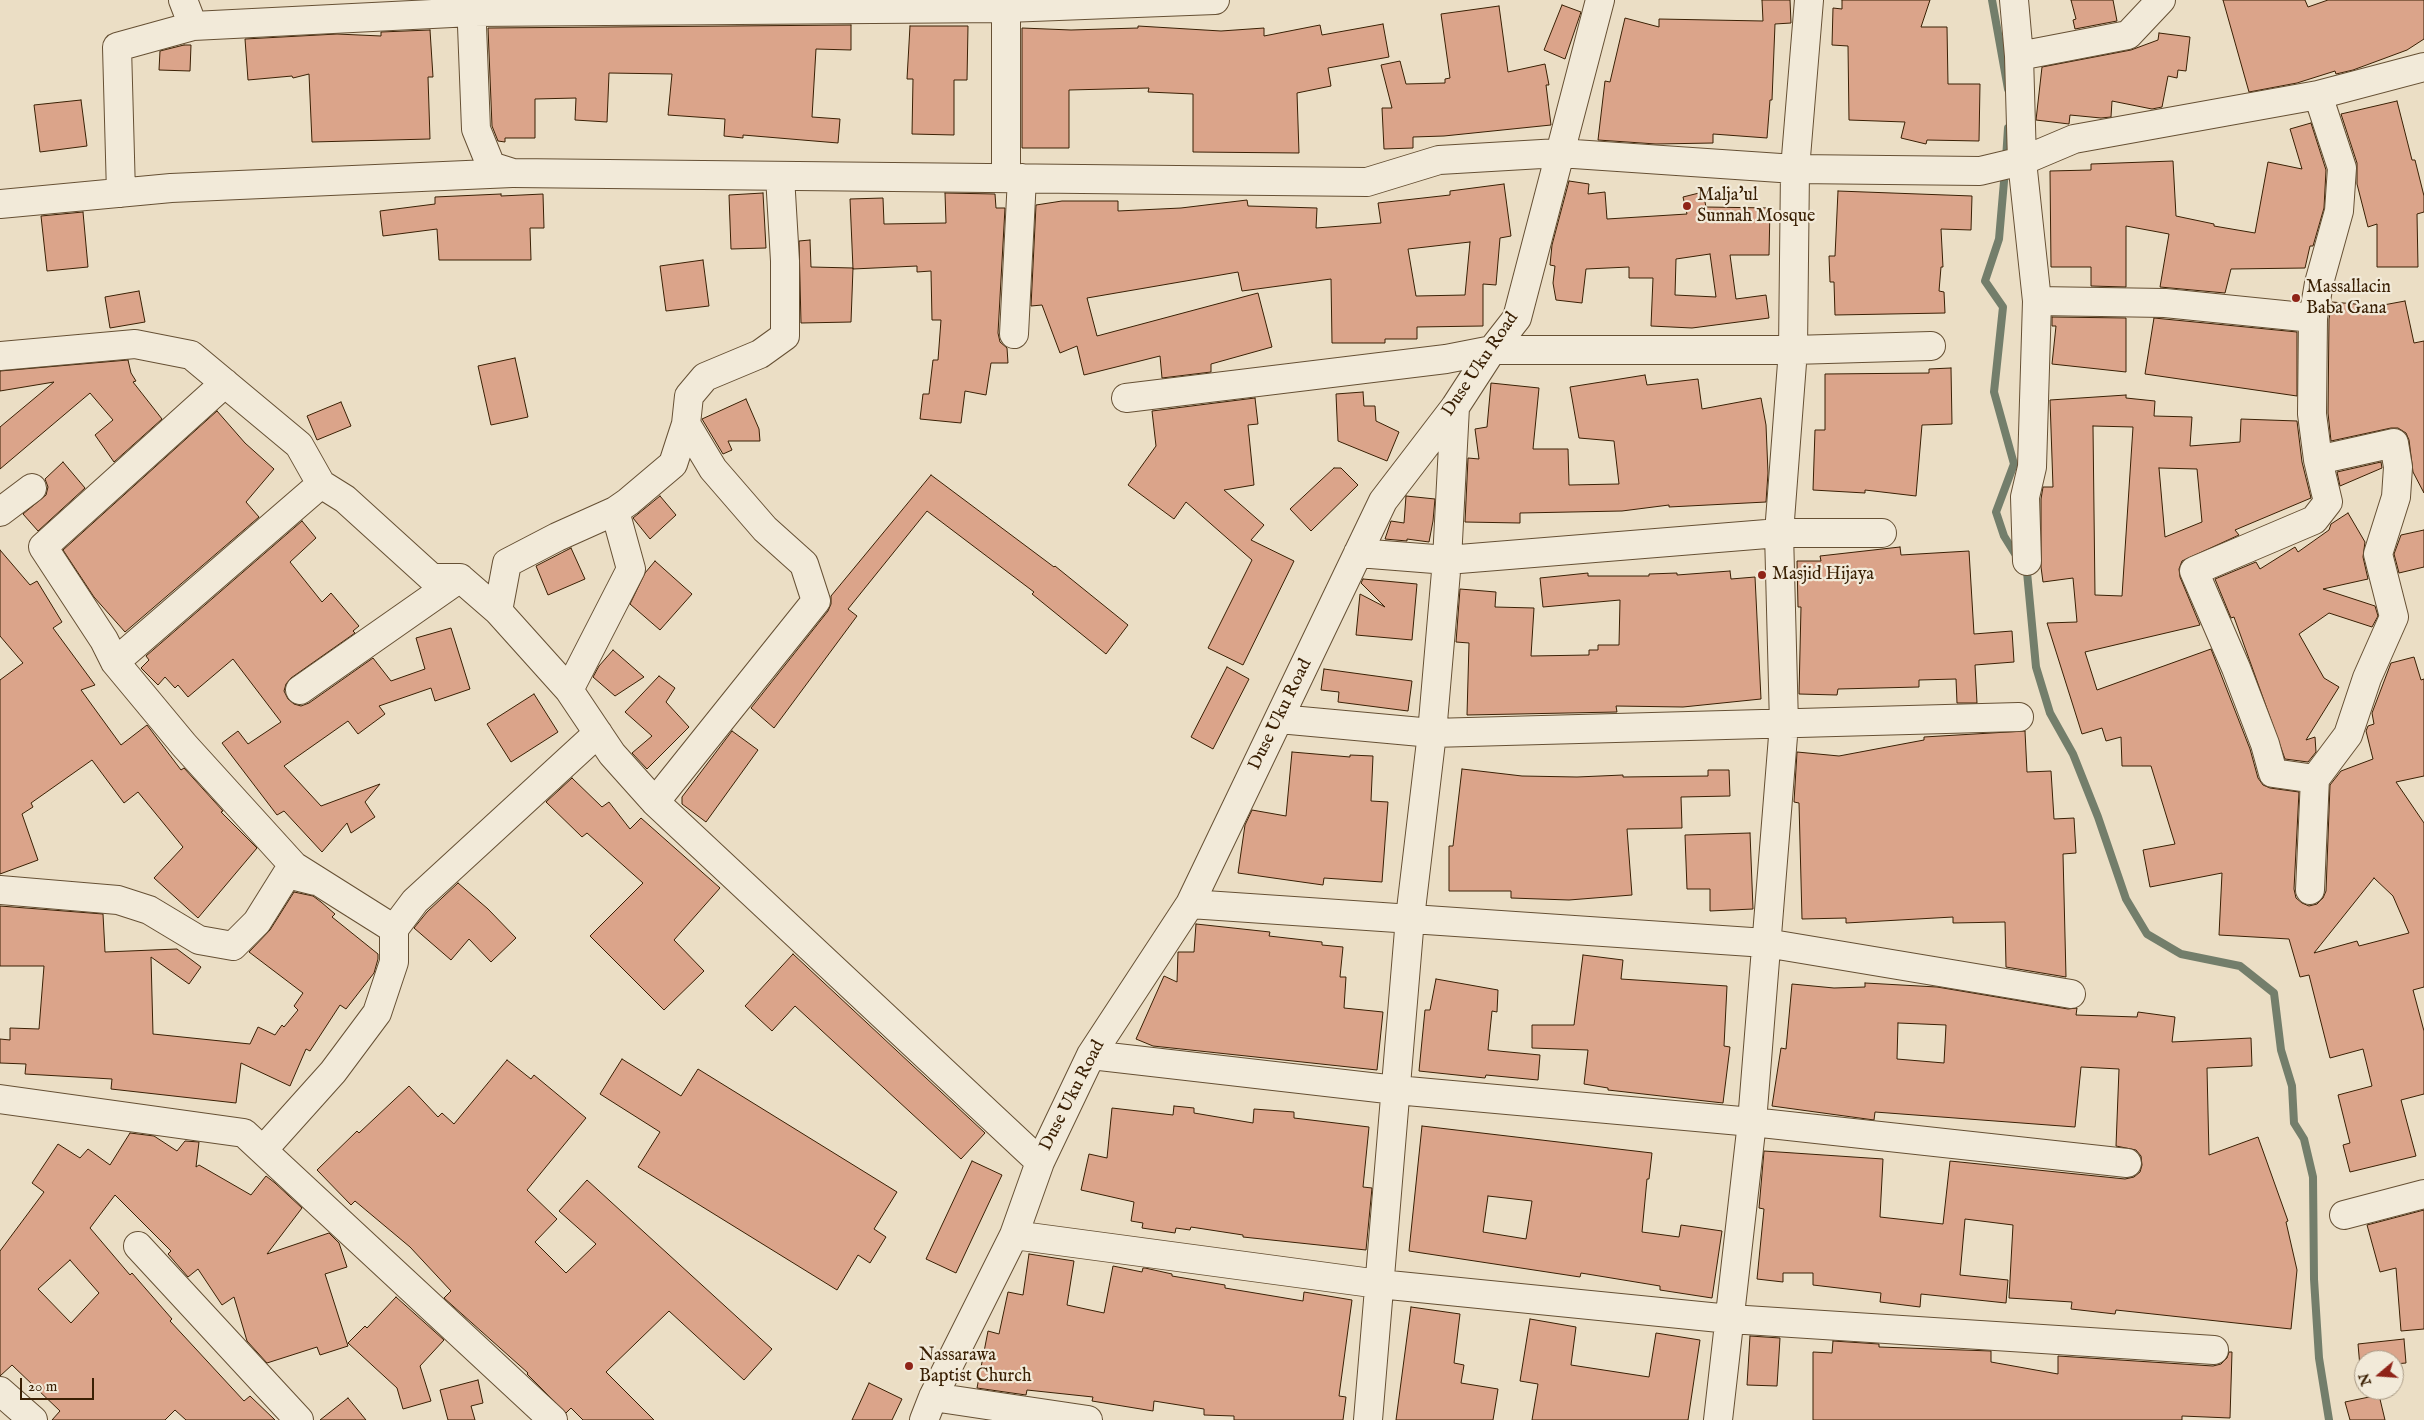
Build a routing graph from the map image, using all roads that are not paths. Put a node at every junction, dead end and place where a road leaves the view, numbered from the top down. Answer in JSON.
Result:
{"nodes":[{"id":1,"x":182,"y":0,"type":"edge"},
{"id":2,"x":1215,"y":0,"type":"edge"},
{"id":3,"x":1600,"y":0,"type":"edge"},
{"id":4,"x":1809,"y":0,"type":"edge"},
{"id":5,"x":2014,"y":0,"type":"edge"},
{"id":6,"x":2160,"y":0,"type":"edge"},
{"id":7,"x":1006,"y":4,"type":"edge"},
{"id":8,"x":471,"y":6,"type":"edge"},
{"id":9,"x":193,"y":26,"type":"junction"},
{"id":10,"x":2019,"y":56,"type":"junction"},
{"id":11,"x":2424,"y":66,"type":"edge"},
{"id":12,"x":2318,"y":95,"type":"junction"},
{"id":13,"x":1559,"y":153,"type":"junction"},
{"id":14,"x":2022,"y":161,"type":"junction"},
{"id":15,"x":1795,"y":169,"type":"junction"},
{"id":16,"x":513,"y":173,"type":"junction"},
{"id":17,"x":780,"y":176,"type":"junction"},
{"id":18,"x":1014,"y":178,"type":"junction"},
{"id":19,"x":121,"y":193,"type":"junction"},
{"id":20,"x":0,"y":204,"type":"edge"},
{"id":21,"x":2037,"y":301,"type":"junction"},
{"id":22,"x":2313,"y":318,"type":"junction"},
{"id":23,"x":1014,"y":334,"type":"dead end"},
{"id":24,"x":1931,"y":346,"type":"dead end"},
{"id":25,"x":1492,"y":350,"type":"junction"},
{"id":26,"x":1792,"y":350,"type":"junction"},
{"id":27,"x":0,"y":356,"type":"edge"},
{"id":28,"x":225,"y":383,"type":"junction"},
{"id":29,"x":1126,"y":398,"type":"dead end"},
{"id":30,"x":1456,"y":407,"type":"junction"},
{"id":31,"x":686,"y":424,"type":"junction"},
{"id":32,"x":2318,"y":460,"type":"junction"},
{"id":33,"x":321,"y":484,"type":"junction"},
{"id":34,"x":32,"y":488,"type":"dead end"},
{"id":35,"x":615,"y":511,"type":"junction"},
{"id":36,"x":0,"y":512,"type":"edge"},
{"id":37,"x":1778,"y":532,"type":"junction"},
{"id":38,"x":1882,"y":533,"type":"dead end"},
{"id":39,"x":1358,"y":553,"type":"junction"},
{"id":40,"x":1447,"y":560,"type":"junction"},
{"id":41,"x":2027,"y":561,"type":"dead end"},
{"id":42,"x":460,"y":578,"type":"junction"},
{"id":43,"x":498,"y":611,"type":"junction"},
{"id":44,"x":114,"y":662,"type":"junction"},
{"id":45,"x":300,"y":690,"type":"dead end"},
{"id":46,"x":569,"y":690,"type":"junction"},
{"id":47,"x":2019,"y":717,"type":"dead end"},
{"id":48,"x":1278,"y":719,"type":"junction"},
{"id":49,"x":1784,"y":724,"type":"junction"},
{"id":50,"x":598,"y":733,"type":"junction"},
{"id":51,"x":1432,"y":733,"type":"junction"},
{"id":52,"x":2315,"y":778,"type":"junction"},
{"id":53,"x":655,"y":802,"type":"junction"},
{"id":54,"x":321,"y":883,"type":"junction"},
{"id":55,"x":0,"y":890,"type":"edge"},
{"id":56,"x":2310,"y":890,"type":"dead end"},
{"id":57,"x":1190,"y":904,"type":"junction"},
{"id":58,"x":1410,"y":918,"type":"junction"},
{"id":59,"x":394,"y":929,"type":"junction"},
{"id":60,"x":1766,"y":943,"type":"junction"},
{"id":61,"x":2071,"y":994,"type":"dead end"},
{"id":62,"x":1090,"y":1055,"type":"junction"},
{"id":63,"x":1396,"y":1090,"type":"junction"},
{"id":64,"x":0,"y":1100,"type":"edge"},
{"id":65,"x":1752,"y":1122,"type":"junction"},
{"id":66,"x":263,"y":1150,"type":"junction"},
{"id":67,"x":1040,"y":1162,"type":"junction"},
{"id":68,"x":2127,"y":1163,"type":"dead end"},
{"id":69,"x":2424,"y":1194,"type":"edge"},
{"id":70,"x":2344,"y":1215,"type":"dead end"},
{"id":71,"x":1014,"y":1235,"type":"junction"},
{"id":72,"x":138,"y":1246,"type":"dead end"},
{"id":73,"x":1378,"y":1284,"type":"junction"},
{"id":74,"x":1730,"y":1319,"type":"junction"},
{"id":75,"x":2214,"y":1350,"type":"dead end"},
{"id":76,"x":0,"y":1391,"type":"edge"},
{"id":77,"x":929,"y":1408,"type":"edge"},
{"id":78,"x":33,"y":1420,"type":"edge"},
{"id":79,"x":299,"y":1420,"type":"edge"},
{"id":80,"x":553,"y":1420,"type":"edge"},
{"id":81,"x":1088,"y":1420,"type":"edge"},
{"id":82,"x":1368,"y":1420,"type":"edge"},
{"id":83,"x":1718,"y":1420,"type":"edge"}],
"edges":[{"from":1,"to":9,"type":"street"},
{"from":2,"to":7,"type":"street"},
{"from":3,"to":13,"type":"street","name":"Duse Uku Road"},
{"from":4,"to":15,"type":"street"},
{"from":5,"to":10,"type":"street"},
{"from":6,"to":10,"type":"street"},
{"from":7,"to":8,"type":"street"},
{"from":7,"to":18,"type":"street"},
{"from":8,"to":9,"type":"street"},
{"from":8,"to":16,"type":"street"},
{"from":9,"to":19,"type":"street"},
{"from":10,"to":14,"type":"street"},
{"from":11,"to":12,"type":"street"},
{"from":12,"to":14,"type":"street"},
{"from":12,"to":22,"type":"street"},
{"from":13,"to":15,"type":"street"},
{"from":13,"to":18,"type":"street"},
{"from":13,"to":25,"type":"street","name":"Duse Uku Road"},
{"from":14,"to":15,"type":"street"},
{"from":14,"to":21,"type":"street"},
{"from":15,"to":26,"type":"street"},
{"from":16,"to":17,"type":"street"},
{"from":16,"to":19,"type":"street"},
{"from":17,"to":18,"type":"street"},
{"from":17,"to":31,"type":"street"},
{"from":18,"to":23,"type":"street"},
{"from":19,"to":20,"type":"street"},
{"from":21,"to":22,"type":"street"},
{"from":21,"to":41,"type":"street"},
{"from":22,"to":32,"type":"street"},
{"from":24,"to":26,"type":"street"},
{"from":25,"to":26,"type":"street"},
{"from":25,"to":29,"type":"street"},
{"from":25,"to":30,"type":"street","name":"Duse Uku Road"},
{"from":26,"to":37,"type":"street"},
{"from":27,"to":28,"type":"street"},
{"from":28,"to":33,"type":"street"},
{"from":28,"to":44,"type":"street"},
{"from":30,"to":39,"type":"street","name":"Duse Uku Road"},
{"from":30,"to":40,"type":"street"},
{"from":31,"to":35,"type":"street"},
{"from":31,"to":53,"type":"street"},
{"from":32,"to":52,"type":"street"},
{"from":32,"to":52,"type":"street"},
{"from":33,"to":42,"type":"street"},
{"from":33,"to":44,"type":"street"},
{"from":34,"to":36,"type":"street"},
{"from":35,"to":43,"type":"street"},
{"from":35,"to":46,"type":"street"},
{"from":37,"to":38,"type":"street"},
{"from":37,"to":40,"type":"street"},
{"from":37,"to":49,"type":"street"},
{"from":39,"to":40,"type":"street"},
{"from":39,"to":48,"type":"street","name":"Duse Uku Road"},
{"from":40,"to":51,"type":"street"},
{"from":42,"to":43,"type":"street"},
{"from":42,"to":45,"type":"street"},
{"from":43,"to":46,"type":"street"},
{"from":44,"to":54,"type":"street"},
{"from":46,"to":50,"type":"street"},
{"from":47,"to":49,"type":"street"},
{"from":48,"to":51,"type":"street"},
{"from":48,"to":57,"type":"street","name":"Duse Uku Road"},
{"from":49,"to":51,"type":"street"},
{"from":49,"to":60,"type":"street"},
{"from":50,"to":53,"type":"street"},
{"from":50,"to":59,"type":"street"},
{"from":51,"to":58,"type":"street"},
{"from":52,"to":56,"type":"street"},
{"from":53,"to":67,"type":"street"},
{"from":54,"to":55,"type":"street"},
{"from":54,"to":59,"type":"street"},
{"from":57,"to":58,"type":"street"},
{"from":57,"to":62,"type":"street","name":"Duse Uku Road"},
{"from":58,"to":60,"type":"street"},
{"from":58,"to":63,"type":"street"},
{"from":59,"to":66,"type":"street"},
{"from":60,"to":61,"type":"street"},
{"from":60,"to":65,"type":"street"},
{"from":62,"to":63,"type":"street"},
{"from":62,"to":67,"type":"street","name":"Duse Uku Road"},
{"from":63,"to":65,"type":"street"},
{"from":63,"to":73,"type":"street"},
{"from":64,"to":66,"type":"street"},
{"from":65,"to":68,"type":"street"},
{"from":65,"to":74,"type":"street"},
{"from":66,"to":80,"type":"street"},
{"from":67,"to":71,"type":"street","name":"Duse Uku Road"},
{"from":69,"to":70,"type":"street"},
{"from":71,"to":73,"type":"street"},
{"from":71,"to":77,"type":"street","name":"Duse Uku Road"},
{"from":72,"to":79,"type":"street"},
{"from":73,"to":74,"type":"street"},
{"from":73,"to":82,"type":"street"},
{"from":74,"to":75,"type":"street"},
{"from":74,"to":83,"type":"street"},
{"from":76,"to":78,"type":"street"},
{"from":77,"to":81,"type":"street"}]}
